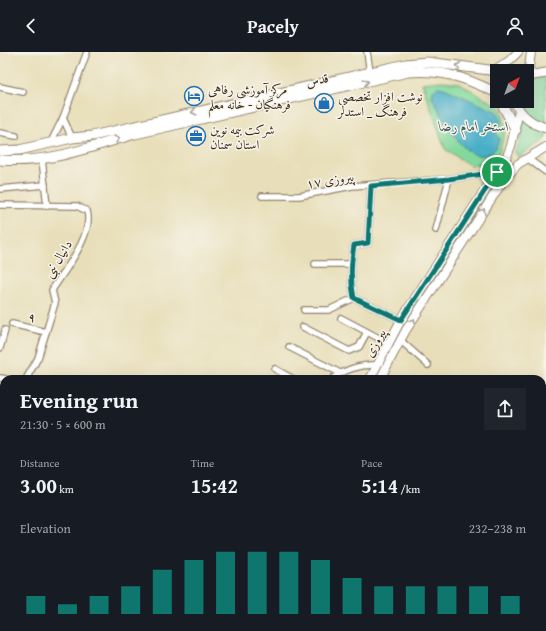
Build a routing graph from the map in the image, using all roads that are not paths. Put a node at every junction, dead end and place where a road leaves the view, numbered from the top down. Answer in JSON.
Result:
{"nodes":[{"id":1,"x":87,"y":52,"type":"edge"},
{"id":2,"x":367,"y":52,"type":"edge"},
{"id":3,"x":518,"y":52,"type":"edge"},
{"id":4,"x":531,"y":52,"type":"edge"},
{"id":5,"x":505,"y":64,"type":"edge"},
{"id":6,"x":530,"y":64,"type":"edge"},
{"id":7,"x":490,"y":70,"type":"edge"},
{"id":8,"x":370,"y":72,"type":"junction"},
{"id":9,"x":546,"y":72,"type":"edge"},
{"id":10,"x":534,"y":75,"type":"edge"},
{"id":11,"x":0,"y":87,"type":"edge"},
{"id":12,"x":490,"y":90,"type":"edge"},
{"id":13,"x":23,"y":92,"type":"dead end"},
{"id":14,"x":504,"y":108,"type":"edge"},
{"id":15,"x":518,"y":108,"type":"edge"},
{"id":16,"x":519,"y":111,"type":"junction"},
{"id":17,"x":63,"y":118,"type":"junction"},
{"id":18,"x":546,"y":128,"type":"edge"},
{"id":19,"x":516,"y":130,"type":"junction"},
{"id":20,"x":0,"y":133,"type":"edge"},
{"id":21,"x":16,"y":136,"type":"dead end"},
{"id":22,"x":73,"y":138,"type":"junction"},
{"id":23,"x":52,"y":142,"type":"junction"},
{"id":24,"x":546,"y":147,"type":"edge"},
{"id":25,"x":19,"y":150,"type":"junction"},
{"id":26,"x":0,"y":151,"type":"edge"},
{"id":27,"x":80,"y":152,"type":"junction"},
{"id":28,"x":527,"y":158,"type":"junction"},
{"id":29,"x":42,"y":159,"type":"junction"},
{"id":30,"x":20,"y":161,"type":"junction"},
{"id":31,"x":2,"y":162,"type":"edge"},
{"id":32,"x":497,"y":172,"type":"junction"},
{"id":33,"x":546,"y":172,"type":"edge"},
{"id":34,"x":449,"y":179,"type":"junction"},
{"id":35,"x":45,"y":185,"type":"junction"},
{"id":36,"x":371,"y":186,"type":"junction"},
{"id":37,"x":0,"y":189,"type":"edge"},
{"id":38,"x":262,"y":196,"type":"dead end"},
{"id":39,"x":0,"y":205,"type":"edge"},
{"id":40,"x":47,"y":206,"type":"junction"},
{"id":41,"x":436,"y":230,"type":"dead end"},
{"id":42,"x":315,"y":264,"type":"dead end"},
{"id":43,"x":351,"y":264,"type":"junction"},
{"id":44,"x":354,"y":298,"type":"junction"},
{"id":45,"x":304,"y":310,"type":"dead end"},
{"id":46,"x":340,"y":318,"type":"dead end"},
{"id":47,"x":401,"y":320,"type":"junction"},
{"id":48,"x":12,"y":324,"type":"dead end"},
{"id":49,"x":303,"y":327,"type":"dead end"},
{"id":50,"x":5,"y":330,"type":"dead end"},
{"id":51,"x":46,"y":332,"type":"junction"},
{"id":52,"x":367,"y":332,"type":"junction"},
{"id":53,"x":400,"y":340,"type":"junction"},
{"id":54,"x":388,"y":343,"type":"junction"},
{"id":55,"x":289,"y":347,"type":"dead end"},
{"id":56,"x":0,"y":348,"type":"edge"},
{"id":57,"x":376,"y":365,"type":"junction"},
{"id":58,"x":428,"y":365,"type":"dead end"},
{"id":59,"x":275,"y":369,"type":"dead end"},
{"id":60,"x":340,"y":373,"type":"junction"},
{"id":61,"x":28,"y":375,"type":"edge"},
{"id":62,"x":286,"y":375,"type":"edge"},
{"id":63,"x":337,"y":375,"type":"edge"},
{"id":64,"x":372,"y":375,"type":"edge"},
{"id":65,"x":382,"y":375,"type":"edge"}],
"edges":[{"from":1,"to":17,"type":"street"},
{"from":2,"to":8,"type":"street"},
{"from":3,"to":5,"type":"main road"},
{"from":4,"to":6,"type":"main road"},
{"from":7,"to":8,"type":"main road","name":"قدس","one_way":true},
{"from":8,"to":22,"type":"main road","name":"قدس","one_way":true},
{"from":9,"to":10,"type":"main road"},
{"from":11,"to":13,"type":"street"},
{"from":27,"to":12,"type":"main road","name":"قدس","one_way":true},
{"from":14,"to":19,"type":"main road"},
{"from":15,"to":16,"type":"main road"},
{"from":16,"to":18,"type":"main road"},
{"from":16,"to":19,"type":"main road","name":"پیروزی"},
{"from":17,"to":22,"type":"street"},
{"from":17,"to":23,"type":"street"},
{"from":19,"to":32,"type":"main road","name":"پیروزی"},
{"from":20,"to":21,"type":"street"},
{"from":22,"to":23,"type":"main road","name":"قدس"},
{"from":22,"to":27,"type":"main road"},
{"from":23,"to":25,"type":"main road","name":"قدس"},
{"from":24,"to":28,"type":"main road","name":"پیروزی"},
{"from":25,"to":26,"type":"main road","name":"قدس"},
{"from":25,"to":30,"type":"main road"},
{"from":27,"to":29,"type":"main road","name":"قدس"},
{"from":28,"to":33,"type":"street"},
{"from":53,"to":28,"type":"main road","name":"پیروزی","one_way":true},
{"from":29,"to":30,"type":"main road","name":"قدس"},
{"from":29,"to":35,"type":"street"},
{"from":30,"to":31,"type":"main road","name":"قدس"},
{"from":32,"to":34,"type":"street","name":"پیروزی ۱۷"},
{"from":32,"to":47,"type":"main road","name":"پیروزی"},
{"from":34,"to":36,"type":"street","name":"پیروزی ۱۷"},
{"from":34,"to":41,"type":"street"},
{"from":35,"to":37,"type":"street"},
{"from":35,"to":40,"type":"street"},
{"from":36,"to":38,"type":"street","name":"پیروزی ۱۷"},
{"from":36,"to":43,"type":"street"},
{"from":39,"to":40,"type":"street","name":"دانیال نبی"},
{"from":40,"to":51,"type":"street","name":"دانیال نبی"},
{"from":42,"to":43,"type":"street"},
{"from":43,"to":44,"type":"street"},
{"from":44,"to":45,"type":"street"},
{"from":44,"to":47,"type":"street"},
{"from":46,"to":52,"type":"street"},
{"from":47,"to":54,"type":"main road","name":"پیروزی"},
{"from":48,"to":51,"type":"street","name":"۹"},
{"from":49,"to":52,"type":"street"},
{"from":50,"to":56,"type":"street"},
{"from":51,"to":61,"type":"street","name":"دانیال نبی"},
{"from":52,"to":54,"type":"street"},
{"from":53,"to":58,"type":"street"},
{"from":53,"to":65,"type":"main road","name":"پیروزی"},
{"from":54,"to":57,"type":"main road","name":"پیروزی"},
{"from":55,"to":60,"type":"street"},
{"from":57,"to":60,"type":"street"},
{"from":57,"to":64,"type":"main road","name":"پیروزی"},
{"from":59,"to":62,"type":"street"},
{"from":60,"to":63,"type":"street"}]}
